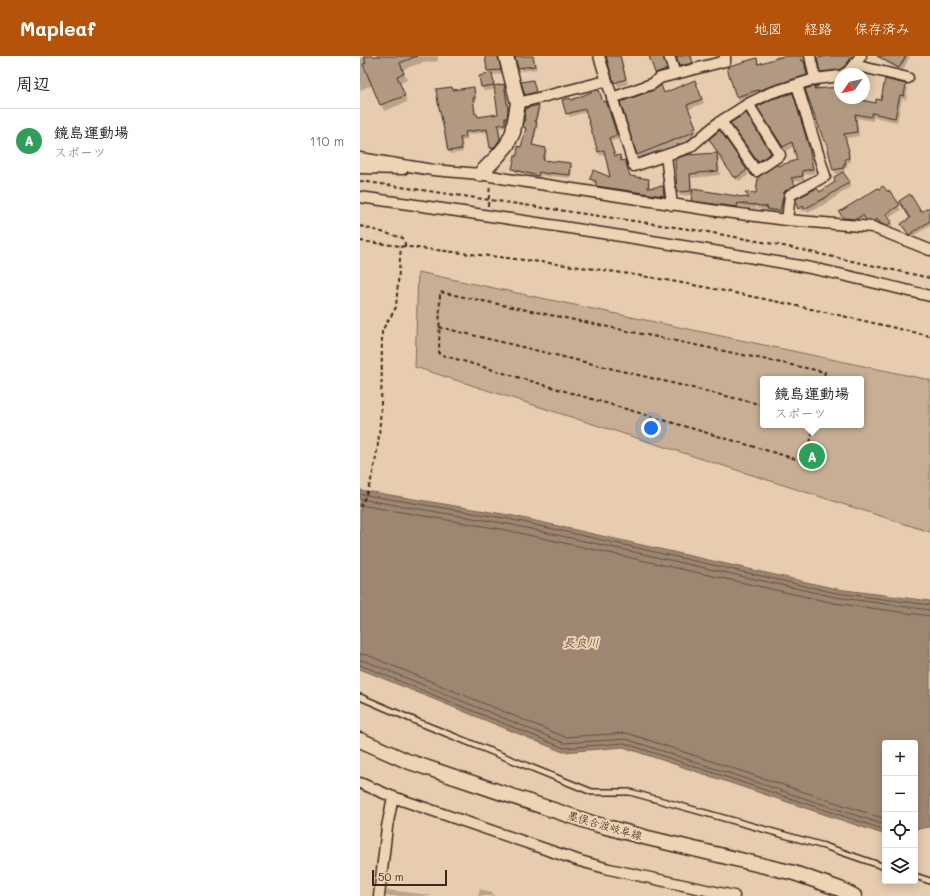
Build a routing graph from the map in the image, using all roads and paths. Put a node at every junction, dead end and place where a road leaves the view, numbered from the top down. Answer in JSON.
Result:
{"nodes":[{"id":1,"x":506,"y":56,"type":"edge"},
{"id":2,"x":599,"y":56,"type":"edge"},
{"id":3,"x":670,"y":56,"type":"edge"},
{"id":4,"x":725,"y":56,"type":"edge"},
{"id":5,"x":810,"y":56,"type":"edge"},
{"id":6,"x":861,"y":56,"type":"edge"},
{"id":7,"x":854,"y":65,"type":"junction"},
{"id":8,"x":851,"y":68,"type":"edge"},
{"id":9,"x":675,"y":74,"type":"junction"},
{"id":10,"x":834,"y":77,"type":"edge"},
{"id":11,"x":908,"y":78,"type":"dead end"},
{"id":12,"x":815,"y":79,"type":"junction"},
{"id":13,"x":606,"y":81,"type":"junction"},
{"id":14,"x":797,"y":85,"type":"junction"},
{"id":15,"x":612,"y":98,"type":"junction"},
{"id":16,"x":518,"y":103,"type":"junction"},
{"id":17,"x":748,"y":104,"type":"junction"},
{"id":18,"x":722,"y":121,"type":"junction"},
{"id":19,"x":666,"y":155,"type":"junction"},
{"id":20,"x":360,"y":158,"type":"edge"},
{"id":21,"x":360,"y":168,"type":"edge"},
{"id":22,"x":433,"y":170,"type":"junction"},
{"id":23,"x":486,"y":175,"type":"junction"},
{"id":24,"x":360,"y":181,"type":"edge"},
{"id":25,"x":360,"y":197,"type":"edge"},
{"id":26,"x":488,"y":200,"type":"junction"},
{"id":27,"x":672,"y":204,"type":"junction"},
{"id":28,"x":487,"y":216,"type":"junction"},
{"id":29,"x":787,"y":220,"type":"junction"},
{"id":30,"x":360,"y":226,"type":"edge"},
{"id":31,"x":360,"y":241,"type":"edge"},
{"id":32,"x":401,"y":246,"type":"junction"},
{"id":33,"x":406,"y":247,"type":"junction"},
{"id":34,"x":930,"y":250,"type":"edge"},
{"id":35,"x":930,"y":278,"type":"edge"},
{"id":36,"x":930,"y":296,"type":"edge"},
{"id":37,"x":439,"y":327,"type":"junction"},
{"id":38,"x":930,"y":336,"type":"edge"},
{"id":39,"x":824,"y":376,"type":"edge"},
{"id":40,"x":760,"y":404,"type":"edge"},
{"id":41,"x":813,"y":428,"type":"edge"},
{"id":42,"x":360,"y":507,"type":"edge"},
{"id":43,"x":360,"y":697,"type":"edge"},
{"id":44,"x":360,"y":740,"type":"edge"},
{"id":45,"x":360,"y":783,"type":"edge"},
{"id":46,"x":393,"y":797,"type":"junction"},
{"id":47,"x":882,"y":865,"type":"edge"},
{"id":48,"x":918,"y":877,"type":"edge"},
{"id":49,"x":930,"y":882,"type":"edge"},
{"id":50,"x":379,"y":896,"type":"edge"},
{"id":51,"x":734,"y":896,"type":"edge"},
{"id":52,"x":854,"y":896,"type":"edge"}],
"edges":[{"from":1,"to":16,"type":"main road"},
{"from":2,"to":13,"type":"street"},
{"from":3,"to":9,"type":"street"},
{"from":4,"to":9,"type":"street"},
{"from":5,"to":12,"type":"street"},
{"from":6,"to":7,"type":"street"},
{"from":7,"to":8,"type":"street"},
{"from":7,"to":11,"type":"street"},
{"from":9,"to":15,"type":"street"},
{"from":10,"to":12,"type":"street"},
{"from":12,"to":14,"type":"street"},
{"from":13,"to":15,"type":"street"},
{"from":13,"to":16,"type":"street"},
{"from":14,"to":17,"type":"street"},
{"from":14,"to":29,"type":"street"},
{"from":15,"to":19,"type":"street"},
{"from":16,"to":23,"type":"main road"},
{"from":17,"to":18,"type":"street"},
{"from":17,"to":18,"type":"street"},
{"from":18,"to":19,"type":"street"},
{"from":19,"to":27,"type":"street"},
{"from":20,"to":22,"type":"street"},
{"from":21,"to":22,"type":"street"},
{"from":22,"to":23,"type":"street"},
{"from":23,"to":26,"type":"path"},
{"from":23,"to":27,"type":"street"},
{"from":24,"to":26,"type":"path"},
{"from":25,"to":28,"type":"street"},
{"from":26,"to":28,"type":"path"},
{"from":26,"to":35,"type":"path"},
{"from":27,"to":29,"type":"street"},
{"from":28,"to":36,"type":"street"},
{"from":29,"to":34,"type":"street"},
{"from":30,"to":33,"type":"path"},
{"from":31,"to":32,"type":"path"},
{"from":32,"to":33,"type":"path"},
{"from":32,"to":42,"type":"path"},
{"from":33,"to":38,"type":"path"},
{"from":37,"to":39,"type":"path"},
{"from":37,"to":40,"type":"path"},
{"from":37,"to":41,"type":"path"},
{"from":43,"to":47,"type":"lane"},
{"from":44,"to":52,"type":"main road","name":"墨俣合渡岐阜線"},
{"from":45,"to":46,"type":"street"},
{"from":46,"to":50,"type":"street"},
{"from":46,"to":51,"type":"street"},
{"from":48,"to":49,"type":"lane"}]}
